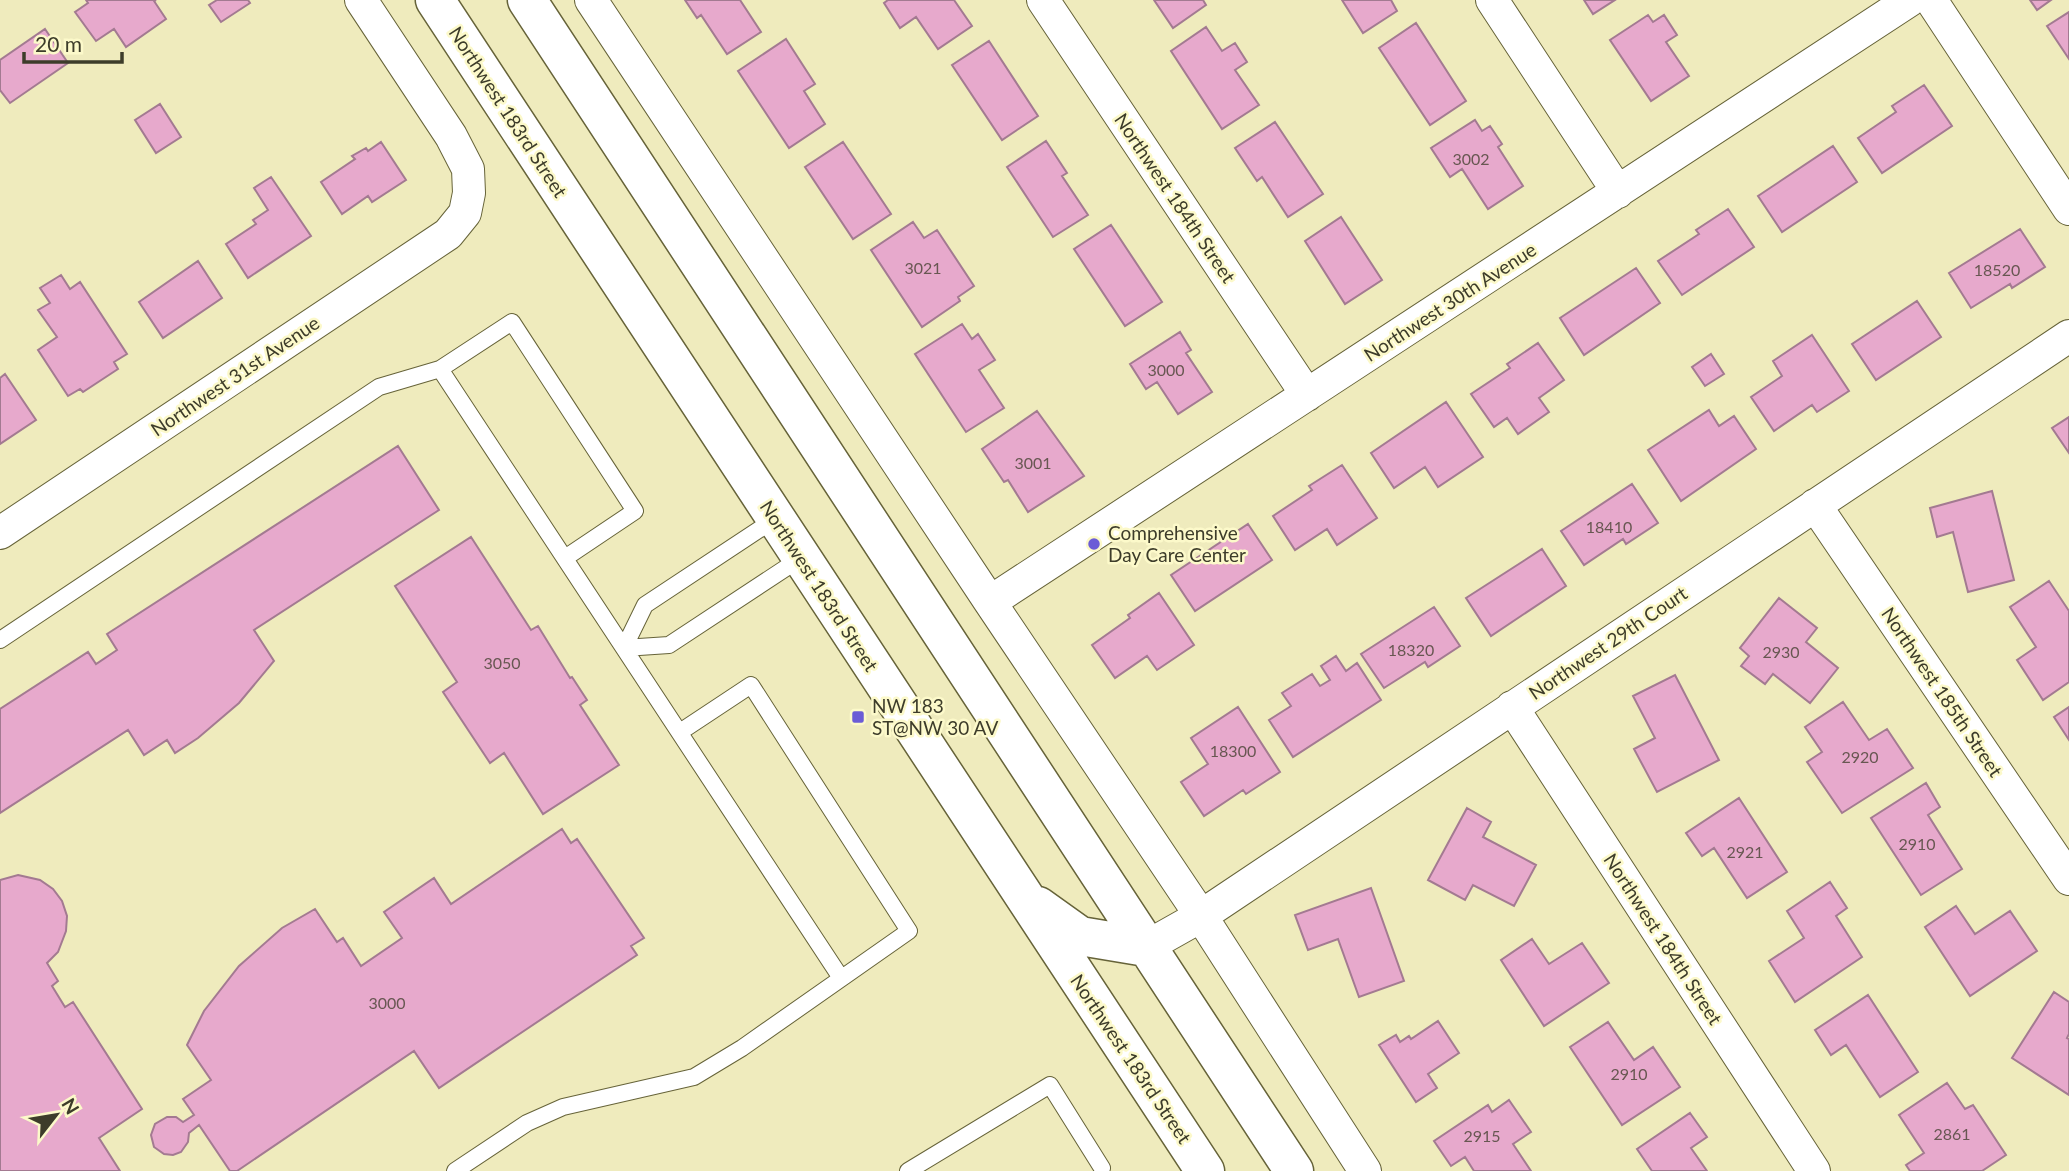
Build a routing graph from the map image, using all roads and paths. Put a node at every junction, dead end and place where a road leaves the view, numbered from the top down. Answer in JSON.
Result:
{"nodes":[{"id":1,"x":362,"y":0,"type":"edge"},
{"id":2,"x":435,"y":0,"type":"edge"},
{"id":3,"x":527,"y":0,"type":"edge"},
{"id":4,"x":591,"y":0,"type":"edge"},
{"id":5,"x":1043,"y":0,"type":"edge"},
{"id":6,"x":1492,"y":0,"type":"edge"},
{"id":7,"x":1910,"y":0,"type":"edge"},
{"id":8,"x":1931,"y":0,"type":"edge"},
{"id":9,"x":1618,"y":192,"type":"junction"},
{"id":10,"x":2069,"y":209,"type":"edge"},
{"id":11,"x":2069,"y":336,"type":"edge"},
{"id":12,"x":440,"y":369,"type":"junction"},
{"id":13,"x":1307,"y":395,"type":"junction"},
{"id":14,"x":1815,"y":505,"type":"junction"},
{"id":15,"x":775,"y":519,"type":"junction"},
{"id":16,"x":0,"y":533,"type":"edge"},
{"id":17,"x":565,"y":558,"type":"junction"},
{"id":18,"x":801,"y":558,"type":"junction"},
{"id":19,"x":990,"y":602,"type":"junction"},
{"id":20,"x":0,"y":640,"type":"edge"},
{"id":21,"x":624,"y":648,"type":"junction"},
{"id":22,"x":1512,"y":707,"type":"junction"},
{"id":23,"x":680,"y":732,"type":"junction"},
{"id":24,"x":2069,"y":879,"type":"edge"},
{"id":25,"x":1022,"y":895,"type":"junction"},
{"id":26,"x":1201,"y":916,"type":"junction"},
{"id":27,"x":1146,"y":947,"type":"junction"},
{"id":28,"x":841,"y":978,"type":"junction"},
{"id":29,"x":1101,"y":1168,"type":"dead end"},
{"id":30,"x":1200,"y":1169,"type":"edge"},
{"id":31,"x":455,"y":1171,"type":"edge"},
{"id":32,"x":908,"y":1171,"type":"edge"},
{"id":33,"x":1294,"y":1171,"type":"edge"},
{"id":34,"x":1365,"y":1171,"type":"edge"},
{"id":35,"x":1814,"y":1171,"type":"edge"}],
"edges":[{"from":1,"to":16,"type":"street","name":"Northwest 31st Avenue"},
{"from":2,"to":15,"type":"main road","name":"Northwest 183rd Street"},
{"from":3,"to":27,"type":"main road"},
{"from":4,"to":19,"type":"street"},
{"from":5,"to":13,"type":"street","name":"Northwest 184th Street"},
{"from":6,"to":9,"type":"street"},
{"from":7,"to":9,"type":"street","name":"Northwest 30th Avenue"},
{"from":8,"to":10,"type":"street"},
{"from":9,"to":13,"type":"street","name":"Northwest 30th Avenue"},
{"from":11,"to":14,"type":"street","name":"Northwest 29th Court"},
{"from":12,"to":17,"type":"lane"},
{"from":12,"to":17,"type":"lane"},
{"from":12,"to":20,"type":"lane"},
{"from":13,"to":19,"type":"street","name":"Northwest 30th Avenue"},
{"from":14,"to":22,"type":"street","name":"Northwest 29th Court"},
{"from":14,"to":24,"type":"street","name":"Northwest 185th Street"},
{"from":15,"to":18,"type":"main road","name":"Northwest 183rd Street"},
{"from":15,"to":21,"type":"lane"},
{"from":17,"to":21,"type":"lane"},
{"from":18,"to":21,"type":"lane"},
{"from":18,"to":25,"type":"main road","name":"Northwest 183rd Street"},
{"from":19,"to":26,"type":"street"},
{"from":21,"to":23,"type":"lane"},
{"from":22,"to":26,"type":"street","name":"Northwest 29th Court"},
{"from":22,"to":35,"type":"street","name":"Northwest 184th Street"},
{"from":23,"to":28,"type":"lane"},
{"from":23,"to":28,"type":"lane"},
{"from":25,"to":27,"type":"main road"},
{"from":25,"to":30,"type":"main road","name":"Northwest 183rd Street"},
{"from":26,"to":27,"type":"street","name":"Northwest 29th Court"},
{"from":26,"to":34,"type":"street"},
{"from":27,"to":33,"type":"main road"},
{"from":28,"to":31,"type":"lane"},
{"from":29,"to":32,"type":"lane"}]}
